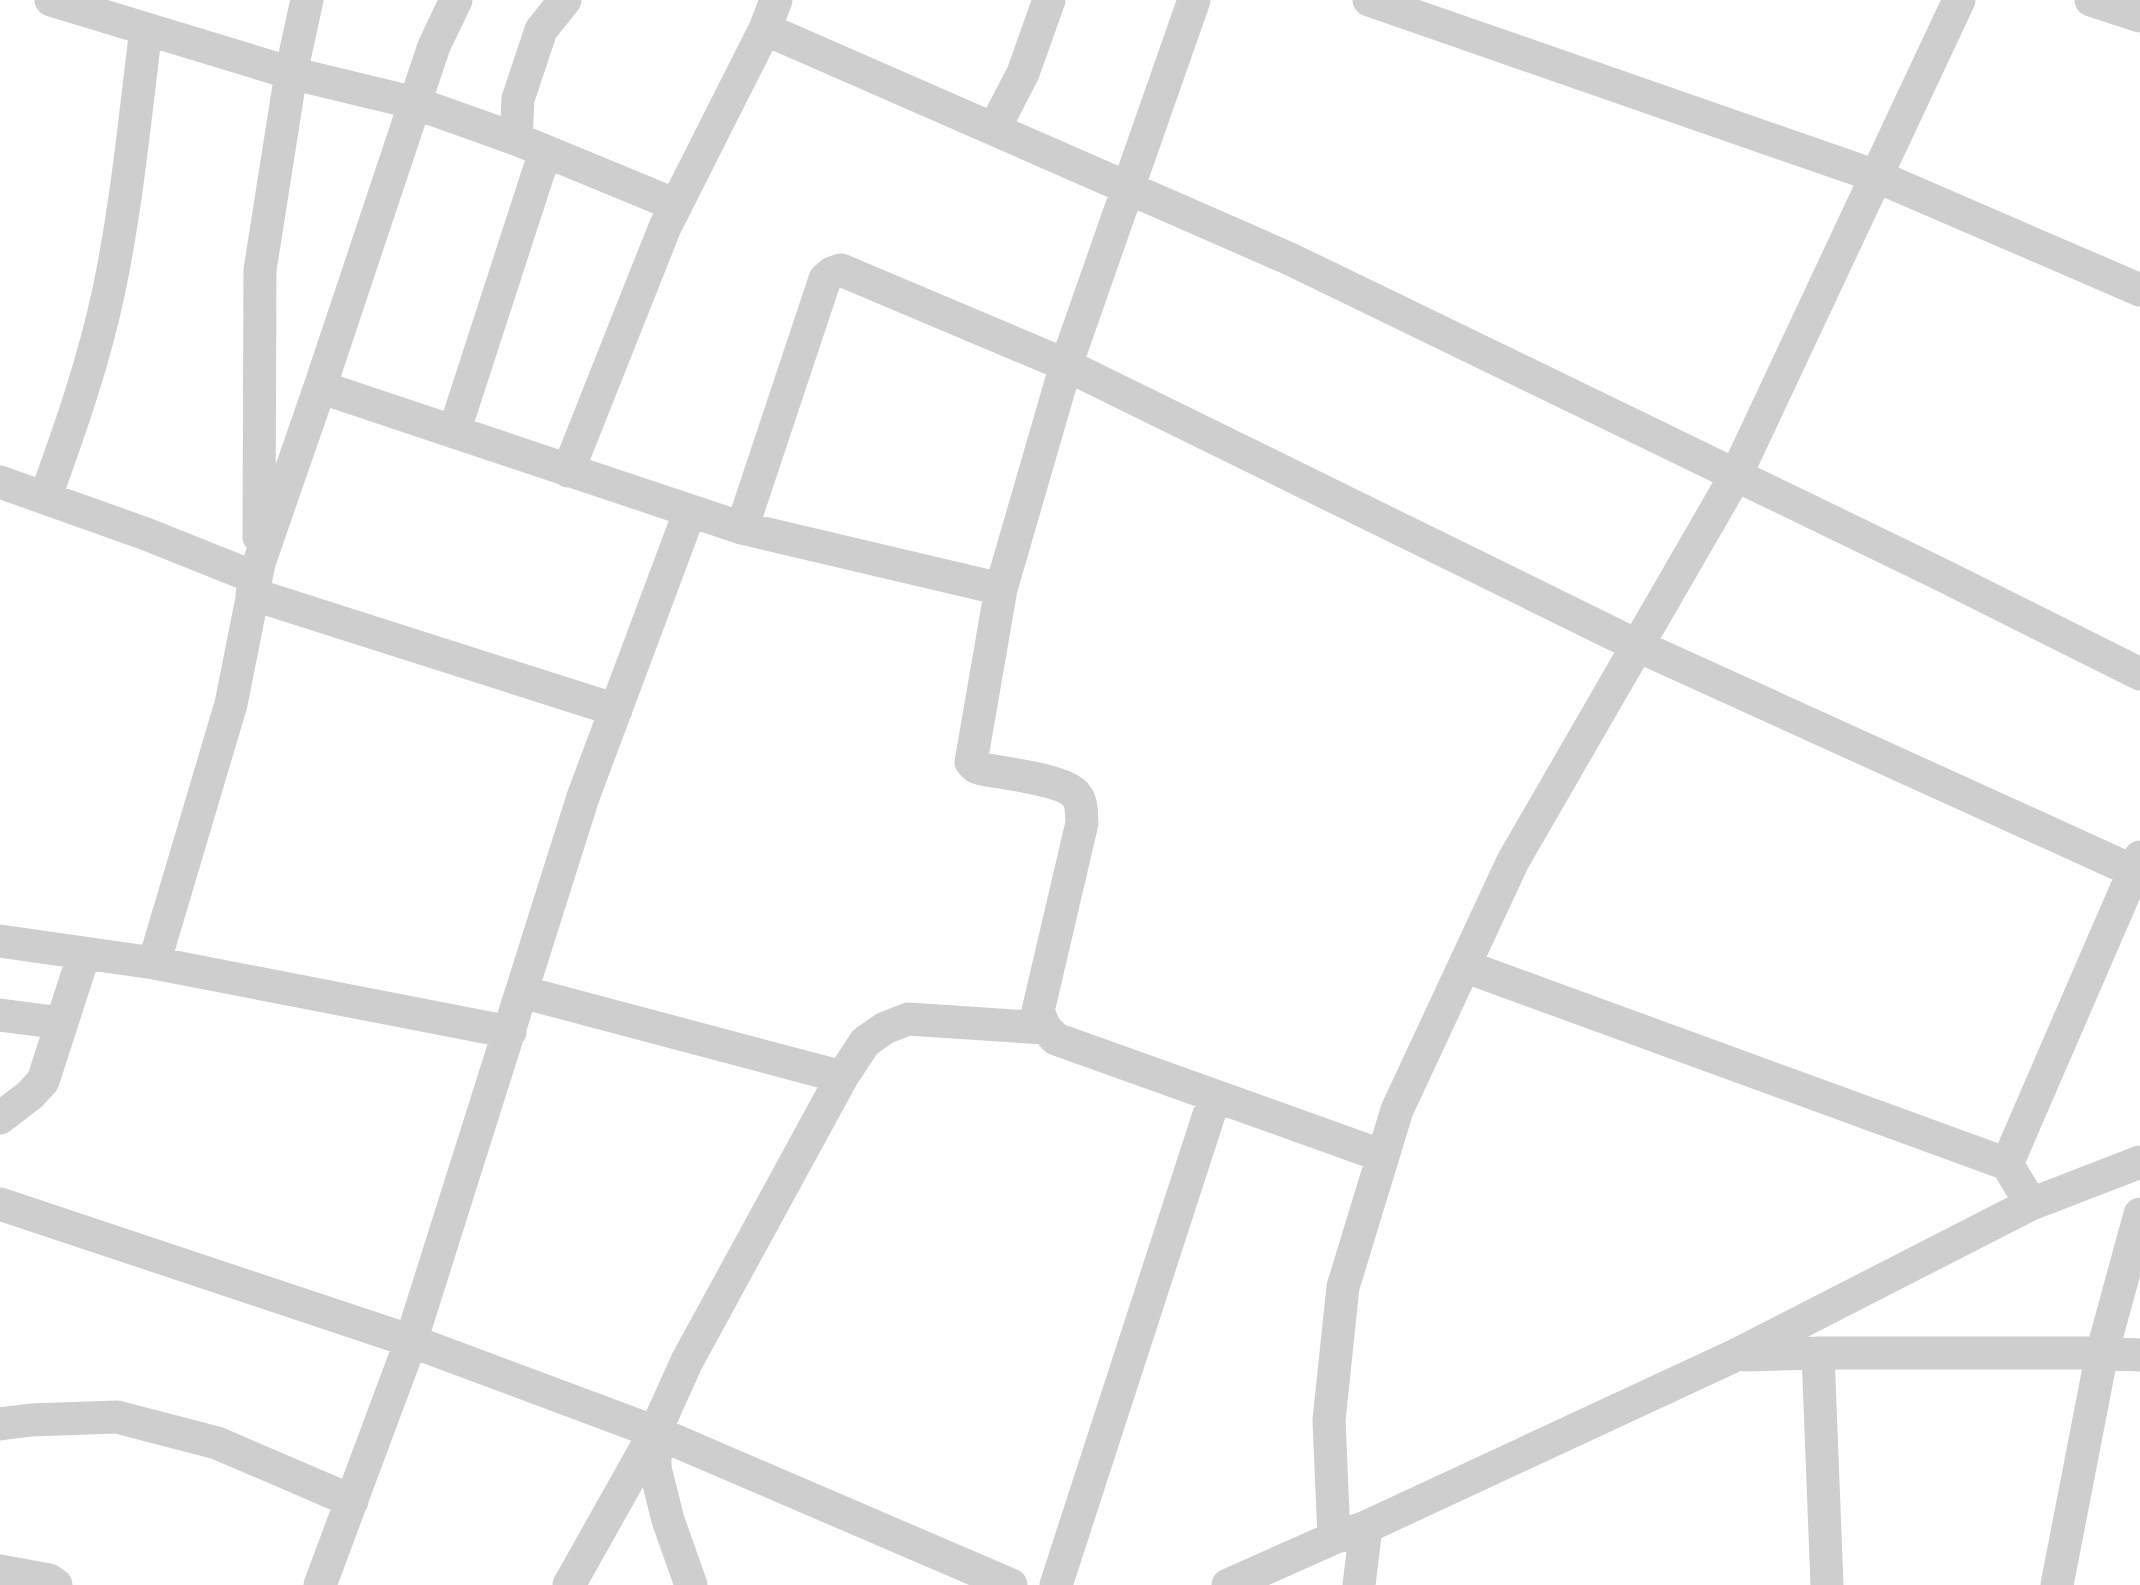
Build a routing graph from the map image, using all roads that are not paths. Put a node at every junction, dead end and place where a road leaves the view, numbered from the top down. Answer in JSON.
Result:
{"nodes":[{"id":1,"x":51,"y":0,"type":"edge"},
{"id":2,"x":307,"y":0,"type":"edge"},
{"id":3,"x":456,"y":0,"type":"edge"},
{"id":4,"x":565,"y":0,"type":"edge"},
{"id":5,"x":1049,"y":0,"type":"edge"},
{"id":6,"x":1194,"y":0,"type":"edge"},
{"id":7,"x":1369,"y":0,"type":"edge"},
{"id":8,"x":1959,"y":0,"type":"edge"},
{"id":9,"x":2091,"y":0,"type":"edge"},
{"id":10,"x":771,"y":15,"type":"edge"},
{"id":11,"x":2140,"y":16,"type":"edge"},
{"id":12,"x":146,"y":29,"type":"junction"},
{"id":13,"x":291,"y":73,"type":"junction"},
{"id":14,"x":415,"y":103,"type":"junction"},
{"id":15,"x":994,"y":129,"type":"junction"},
{"id":16,"x":530,"y":146,"type":"junction"},
{"id":17,"x":1876,"y":176,"type":"junction"},
{"id":18,"x":1129,"y":189,"type":"junction"},
{"id":19,"x":676,"y":206,"type":"junction"},
{"id":20,"x":2140,"y":290,"type":"edge"},
{"id":21,"x":1066,"y":365,"type":"junction"},
{"id":22,"x":320,"y":387,"type":"junction"},
{"id":23,"x":454,"y":432,"type":"junction"},
{"id":24,"x":568,"y":471,"type":"junction"},
{"id":25,"x":1736,"y":475,"type":"junction"},
{"id":26,"x":0,"y":482,"type":"edge"},
{"id":27,"x":45,"y":498,"type":"junction"},
{"id":28,"x":690,"y":511,"type":"junction"},
{"id":29,"x":742,"y":528,"type":"junction"},
{"id":30,"x":255,"y":578,"type":"junction"},
{"id":31,"x":1001,"y":589,"type":"junction"},
{"id":32,"x":1638,"y":646,"type":"junction"},
{"id":33,"x":2140,"y":674,"type":"edge"},
{"id":34,"x":616,"y":710,"type":"junction"},
{"id":35,"x":2138,"y":868,"type":"edge"},
{"id":36,"x":0,"y":941,"type":"edge"},
{"id":37,"x":84,"y":954,"type":"junction"},
{"id":38,"x":154,"y":963,"type":"junction"},
{"id":39,"x":1464,"y":966,"type":"junction"},
{"id":40,"x":522,"y":992,"type":"junction"},
{"id":41,"x":0,"y":1015,"type":"edge"},
{"id":42,"x":62,"y":1023,"type":"junction"},
{"id":43,"x":1045,"y":1028,"type":"junction"},
{"id":44,"x":510,"y":1032,"type":"junction"},
{"id":45,"x":842,"y":1077,"type":"junction"},
{"id":46,"x":1215,"y":1096,"type":"junction"},
{"id":47,"x":0,"y":1118,"type":"edge"},
{"id":48,"x":1383,"y":1156,"type":"junction"},
{"id":49,"x":2140,"y":1162,"type":"edge"},
{"id":50,"x":2007,"y":1164,"type":"junction"},
{"id":51,"x":0,"y":1204,"type":"edge"},
{"id":52,"x":2031,"y":1204,"type":"junction"},
{"id":53,"x":2140,"y":1214,"type":"edge"},
{"id":54,"x":411,"y":1341,"type":"junction"},
{"id":55,"x":1818,"y":1353,"type":"junction"},
{"id":56,"x":2102,"y":1353,"type":"junction"},
{"id":57,"x":1736,"y":1355,"type":"junction"},
{"id":58,"x":2140,"y":1355,"type":"edge"},
{"id":59,"x":0,"y":1424,"type":"edge"},
{"id":60,"x":656,"y":1432,"type":"junction"},
{"id":61,"x":352,"y":1502,"type":"junction"},
{"id":62,"x":1366,"y":1527,"type":"junction"},
{"id":63,"x":1334,"y":1538,"type":"junction"},
{"id":64,"x":0,"y":1571,"type":"edge"},
{"id":65,"x":56,"y":1585,"type":"edge"},
{"id":66,"x":320,"y":1585,"type":"edge"},
{"id":67,"x":569,"y":1585,"type":"edge"},
{"id":68,"x":691,"y":1585,"type":"edge"},
{"id":69,"x":1011,"y":1585,"type":"edge"},
{"id":70,"x":1056,"y":1585,"type":"edge"},
{"id":71,"x":1228,"y":1585,"type":"edge"},
{"id":72,"x":1359,"y":1585,"type":"edge"},
{"id":73,"x":1827,"y":1585,"type":"edge"},
{"id":74,"x":2057,"y":1585,"type":"edge"}],
"edges":[{"from":1,"to":12,"type":"street"},
{"from":2,"to":13,"type":"street"},
{"from":3,"to":14,"type":"street"},
{"from":4,"to":16,"type":"street"},
{"from":5,"to":15,"type":"street"},
{"from":6,"to":18,"type":"street"},
{"from":7,"to":17,"type":"street"},
{"from":8,"to":17,"type":"street"},
{"from":9,"to":11,"type":"street"},
{"from":10,"to":15,"type":"street"},
{"from":10,"to":19,"type":"street"},
{"from":12,"to":13,"type":"street"},
{"from":12,"to":27,"type":"street"},
{"from":13,"to":14,"type":"street"},
{"from":13,"to":30,"type":"street"},
{"from":14,"to":16,"type":"street"},
{"from":14,"to":22,"type":"street"},
{"from":15,"to":18,"type":"street"},
{"from":16,"to":19,"type":"street"},
{"from":16,"to":23,"type":"street"},
{"from":17,"to":20,"type":"street"},
{"from":17,"to":25,"type":"street"},
{"from":18,"to":21,"type":"street"},
{"from":18,"to":25,"type":"street"},
{"from":19,"to":24,"type":"street"},
{"from":21,"to":29,"type":"street"},
{"from":21,"to":31,"type":"street"},
{"from":21,"to":32,"type":"street"},
{"from":22,"to":23,"type":"street"},
{"from":22,"to":30,"type":"street"},
{"from":23,"to":24,"type":"street"},
{"from":24,"to":28,"type":"street"},
{"from":25,"to":32,"type":"street"},
{"from":25,"to":33,"type":"street"},
{"from":26,"to":27,"type":"street"},
{"from":27,"to":30,"type":"street"},
{"from":28,"to":29,"type":"street"},
{"from":28,"to":34,"type":"street"},
{"from":29,"to":31,"type":"street"},
{"from":30,"to":34,"type":"street"},
{"from":30,"to":38,"type":"street"},
{"from":31,"to":43,"type":"street"},
{"from":32,"to":35,"type":"street"},
{"from":32,"to":39,"type":"street"},
{"from":34,"to":40,"type":"street"},
{"from":35,"to":50,"type":"street"},
{"from":36,"to":37,"type":"street"},
{"from":37,"to":38,"type":"street"},
{"from":37,"to":42,"type":"street"},
{"from":38,"to":44,"type":"street"},
{"from":39,"to":48,"type":"street"},
{"from":39,"to":50,"type":"street"},
{"from":40,"to":44,"type":"street"},
{"from":40,"to":45,"type":"street"},
{"from":41,"to":42,"type":"street"},
{"from":42,"to":47,"type":"street"},
{"from":43,"to":45,"type":"street"},
{"from":43,"to":46,"type":"street"},
{"from":44,"to":54,"type":"street"},
{"from":45,"to":60,"type":"street"},
{"from":46,"to":48,"type":"street"},
{"from":46,"to":70,"type":"street"},
{"from":48,"to":63,"type":"street"},
{"from":49,"to":52,"type":"street"},
{"from":50,"to":52,"type":"street"},
{"from":51,"to":54,"type":"street"},
{"from":52,"to":57,"type":"street"},
{"from":53,"to":56,"type":"street"},
{"from":54,"to":60,"type":"street"},
{"from":54,"to":61,"type":"street"},
{"from":55,"to":56,"type":"street"},
{"from":55,"to":57,"type":"street"},
{"from":55,"to":73,"type":"street"},
{"from":56,"to":58,"type":"street"},
{"from":56,"to":74,"type":"street"},
{"from":57,"to":62,"type":"street"},
{"from":59,"to":61,"type":"street"},
{"from":60,"to":67,"type":"street"},
{"from":60,"to":68,"type":"street"},
{"from":60,"to":69,"type":"street"},
{"from":61,"to":66,"type":"street"},
{"from":62,"to":63,"type":"street"},
{"from":62,"to":72,"type":"street"},
{"from":63,"to":71,"type":"street"},
{"from":64,"to":65,"type":"street"}]}
